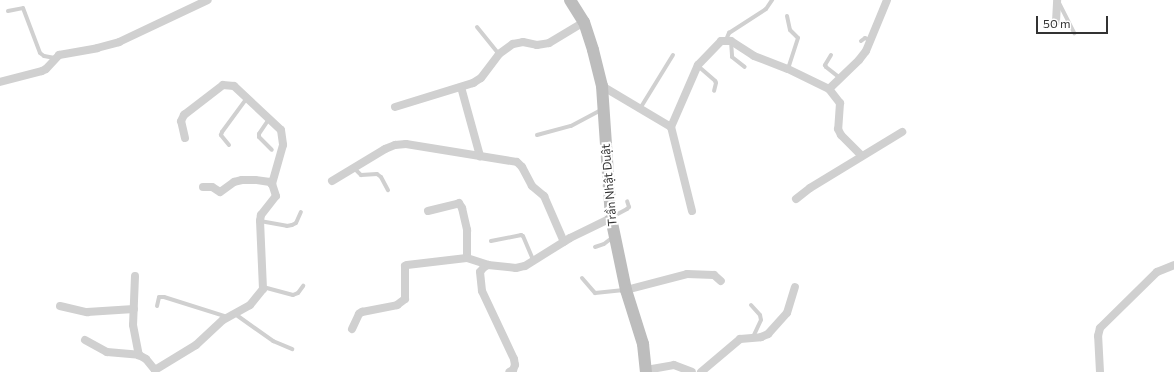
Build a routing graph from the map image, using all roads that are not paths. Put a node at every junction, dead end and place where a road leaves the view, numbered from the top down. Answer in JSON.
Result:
{"nodes":[{"id":1,"x":208,"y":0,"type":"edge"},
{"id":2,"x":570,"y":0,"type":"edge"},
{"id":3,"x":772,"y":0,"type":"edge"},
{"id":4,"x":886,"y":0,"type":"edge"},
{"id":5,"x":1058,"y":1,"type":"edge"},
{"id":6,"x":8,"y":11,"type":"dead end"},
{"id":7,"x":787,"y":16,"type":"dead end"},
{"id":8,"x":584,"y":22,"type":"junction"},
{"id":9,"x":1056,"y":22,"type":"dead end"},
{"id":10,"x":477,"y":27,"type":"dead end"},
{"id":11,"x":1074,"y":33,"type":"dead end"},
{"id":12,"x":729,"y":40,"type":"junction"},
{"id":13,"x":871,"y":40,"type":"junction"},
{"id":14,"x":861,"y":41,"type":"dead end"},
{"id":15,"x":499,"y":54,"type":"junction"},
{"id":16,"x":673,"y":55,"type":"dead end"},
{"id":17,"x":831,"y":55,"type":"dead end"},
{"id":18,"x":56,"y":58,"type":"junction"},
{"id":19,"x":698,"y":66,"type":"junction"},
{"id":20,"x":745,"y":67,"type":"dead end"},
{"id":21,"x":788,"y":68,"type":"junction"},
{"id":22,"x":841,"y":78,"type":"junction"},
{"id":23,"x":0,"y":82,"type":"edge"},
{"id":24,"x":602,"y":86,"type":"junction"},
{"id":25,"x":460,"y":87,"type":"junction"},
{"id":26,"x":829,"y":89,"type":"junction"},
{"id":27,"x":714,"y":91,"type":"dead end"},
{"id":28,"x":247,"y":98,"type":"junction"},
{"id":29,"x":395,"y":107,"type":"dead end"},
{"id":30,"x":641,"y":108,"type":"junction"},
{"id":31,"x":603,"y":109,"type":"junction"},
{"id":32,"x":270,"y":119,"type":"junction"},
{"id":33,"x":671,"y":127,"type":"junction"},
{"id":34,"x":902,"y":132,"type":"dead end"},
{"id":35,"x":537,"y":135,"type":"dead end"},
{"id":36,"x":185,"y":138,"type":"dead end"},
{"id":37,"x":229,"y":145,"type":"dead end"},
{"id":38,"x":272,"y":150,"type":"dead end"},
{"id":39,"x":861,"y":155,"type":"junction"},
{"id":40,"x":480,"y":156,"type":"junction"},
{"id":41,"x":353,"y":168,"type":"junction"},
{"id":42,"x":332,"y":182,"type":"dead end"},
{"id":43,"x":272,"y":184,"type":"junction"},
{"id":44,"x":203,"y":187,"type":"dead end"},
{"id":45,"x":388,"y":190,"type":"dead end"},
{"id":46,"x":796,"y":200,"type":"dead end"},
{"id":47,"x":627,"y":201,"type":"dead end"},
{"id":48,"x":428,"y":211,"type":"dead end"},
{"id":49,"x":692,"y":211,"type":"dead end"},
{"id":50,"x":301,"y":212,"type":"dead end"},
{"id":51,"x":611,"y":218,"type":"junction"},
{"id":52,"x":260,"y":221,"type":"junction"},
{"id":53,"x":614,"y":236,"type":"junction"},
{"id":54,"x":491,"y":241,"type":"dead end"},
{"id":55,"x":564,"y":242,"type":"junction"},
{"id":56,"x":595,"y":247,"type":"dead end"},
{"id":57,"x":467,"y":258,"type":"junction"},
{"id":58,"x":534,"y":262,"type":"junction"},
{"id":59,"x":488,"y":265,"type":"junction"},
{"id":60,"x":1174,"y":265,"type":"edge"},
{"id":61,"x":135,"y":276,"type":"dead end"},
{"id":62,"x":582,"y":278,"type":"dead end"},
{"id":63,"x":721,"y":280,"type":"dead end"},
{"id":64,"x":303,"y":286,"type":"dead end"},
{"id":65,"x":263,"y":287,"type":"junction"},
{"id":66,"x":796,"y":287,"type":"dead end"},
{"id":67,"x":626,"y":290,"type":"junction"},
{"id":68,"x":751,"y":305,"type":"dead end"},
{"id":69,"x":60,"y":306,"type":"dead end"},
{"id":70,"x":156,"y":306,"type":"dead end"},
{"id":71,"x":134,"y":309,"type":"junction"},
{"id":72,"x":232,"y":315,"type":"junction"},
{"id":73,"x":352,"y":329,"type":"dead end"},
{"id":74,"x":753,"y":337,"type":"junction"},
{"id":75,"x":85,"y":340,"type":"dead end"},
{"id":76,"x":292,"y":349,"type":"dead end"},
{"id":77,"x":139,"y":355,"type":"junction"},
{"id":78,"x":155,"y":371,"type":"edge"},
{"id":79,"x":646,"y":371,"type":"edge"},
{"id":80,"x":509,"y":372,"type":"edge"},
{"id":81,"x":692,"y":372,"type":"edge"},
{"id":82,"x":701,"y":372,"type":"edge"},
{"id":83,"x":1100,"y":372,"type":"edge"}],
"edges":[{"from":1,"to":18,"type":"street"},
{"from":2,"to":8,"type":"main road","name":"Trần Nhật Duật"},
{"from":3,"to":12,"type":"lane"},
{"from":4,"to":13,"type":"street"},
{"from":5,"to":9,"type":"street"},
{"from":5,"to":11,"type":"lane"},
{"from":6,"to":18,"type":"lane"},
{"from":7,"to":21,"type":"lane"},
{"from":8,"to":15,"type":"street"},
{"from":8,"to":24,"type":"main road","name":"Trần Nhật Duật"},
{"from":10,"to":15,"type":"lane"},
{"from":12,"to":19,"type":"street"},
{"from":12,"to":20,"type":"lane"},
{"from":12,"to":21,"type":"street"},
{"from":13,"to":14,"type":"lane"},
{"from":13,"to":22,"type":"street"},
{"from":15,"to":25,"type":"street"},
{"from":16,"to":30,"type":"lane"},
{"from":17,"to":22,"type":"lane"},
{"from":18,"to":23,"type":"street"},
{"from":19,"to":27,"type":"lane"},
{"from":19,"to":33,"type":"street"},
{"from":21,"to":26,"type":"street"},
{"from":22,"to":26,"type":"street"},
{"from":24,"to":30,"type":"street"},
{"from":24,"to":31,"type":"main road","name":"Trần Nhật Duật"},
{"from":25,"to":29,"type":"street"},
{"from":25,"to":40,"type":"street"},
{"from":26,"to":39,"type":"street"},
{"from":28,"to":32,"type":"street"},
{"from":28,"to":36,"type":"street"},
{"from":28,"to":37,"type":"lane"},
{"from":30,"to":33,"type":"street"},
{"from":31,"to":35,"type":"lane"},
{"from":31,"to":51,"type":"main road","name":"Trần Nhật Duật"},
{"from":32,"to":38,"type":"lane"},
{"from":32,"to":43,"type":"street"},
{"from":33,"to":49,"type":"street"},
{"from":34,"to":39,"type":"street"},
{"from":39,"to":46,"type":"street"},
{"from":40,"to":41,"type":"street"},
{"from":40,"to":55,"type":"street"},
{"from":41,"to":42,"type":"street"},
{"from":41,"to":45,"type":"lane"},
{"from":43,"to":44,"type":"street"},
{"from":43,"to":52,"type":"street"},
{"from":47,"to":51,"type":"lane"},
{"from":48,"to":57,"type":"street"},
{"from":50,"to":52,"type":"lane"},
{"from":51,"to":53,"type":"main road","name":"Trần Nhật Duật"},
{"from":51,"to":55,"type":"street"},
{"from":52,"to":65,"type":"street"},
{"from":53,"to":56,"type":"lane"},
{"from":53,"to":67,"type":"main road","name":"Trần Nhật Duật"},
{"from":54,"to":58,"type":"lane"},
{"from":55,"to":58,"type":"street"},
{"from":57,"to":59,"type":"street"},
{"from":57,"to":73,"type":"street"},
{"from":58,"to":59,"type":"street"},
{"from":59,"to":80,"type":"street"},
{"from":60,"to":83,"type":"street"},
{"from":61,"to":71,"type":"street"},
{"from":62,"to":67,"type":"lane"},
{"from":63,"to":67,"type":"street"},
{"from":64,"to":65,"type":"lane"},
{"from":65,"to":72,"type":"street"},
{"from":66,"to":74,"type":"street"},
{"from":67,"to":79,"type":"main road","name":"Trần Nhật Duật"},
{"from":68,"to":74,"type":"lane"},
{"from":69,"to":71,"type":"street"},
{"from":70,"to":72,"type":"lane"},
{"from":71,"to":77,"type":"street"},
{"from":72,"to":76,"type":"lane"},
{"from":72,"to":78,"type":"street"},
{"from":74,"to":82,"type":"street"},
{"from":75,"to":77,"type":"street"},
{"from":77,"to":78,"type":"street"},
{"from":79,"to":81,"type":"street"}]}
